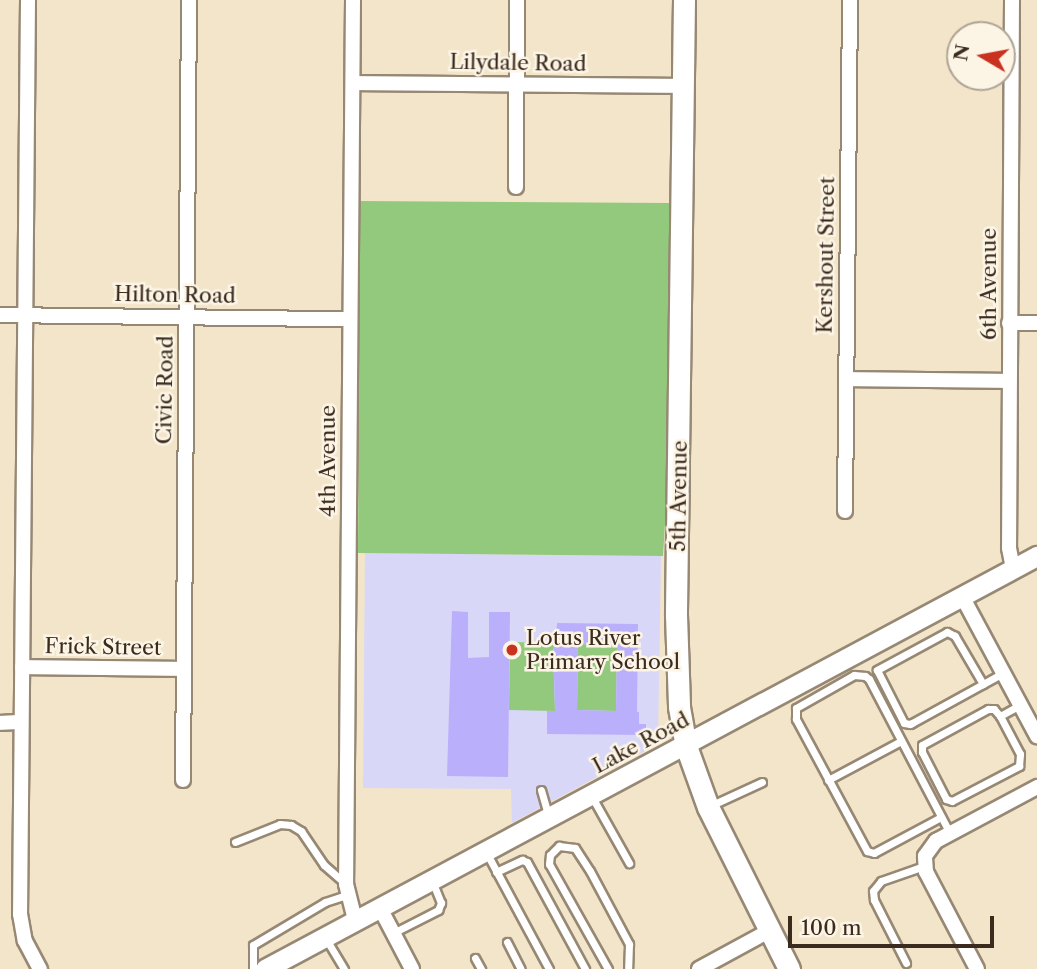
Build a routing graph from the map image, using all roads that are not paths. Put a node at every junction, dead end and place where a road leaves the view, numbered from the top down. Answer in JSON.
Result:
{"nodes":[{"id":1,"x":27,"y":0,"type":"edge"},
{"id":2,"x":189,"y":0,"type":"edge"},
{"id":3,"x":353,"y":0,"type":"edge"},
{"id":4,"x":517,"y":0,"type":"edge"},
{"id":5,"x":684,"y":0,"type":"edge"},
{"id":6,"x":850,"y":0,"type":"edge"},
{"id":7,"x":1012,"y":0,"type":"edge"},
{"id":8,"x":353,"y":83,"type":"junction"},
{"id":9,"x":516,"y":83,"type":"junction"},
{"id":10,"x":683,"y":86,"type":"junction"},
{"id":11,"x":516,"y":187,"type":"dead end"},
{"id":12,"x":0,"y":315,"type":"edge"},
{"id":13,"x":24,"y":315,"type":"junction"},
{"id":14,"x":187,"y":316,"type":"junction"},
{"id":15,"x":350,"y":318,"type":"junction"},
{"id":16,"x":1009,"y":323,"type":"junction"},
{"id":17,"x":1037,"y":323,"type":"edge"},
{"id":18,"x":846,"y":379,"type":"junction"},
{"id":19,"x":1009,"y":381,"type":"junction"},
{"id":20,"x":845,"y":511,"type":"dead end"},
{"id":21,"x":1037,"y":556,"type":"edge"},
{"id":22,"x":1013,"y":569,"type":"junction"},
{"id":23,"x":963,"y":598,"type":"junction"},
{"id":24,"x":22,"y":667,"type":"junction"},
{"id":25,"x":183,"y":669,"type":"junction"},
{"id":26,"x":1003,"y":673,"type":"junction"},
{"id":27,"x":983,"y":684,"type":"junction"},
{"id":28,"x":1020,"y":705,"type":"junction"},
{"id":29,"x":1000,"y":716,"type":"junction"},
{"id":30,"x":21,"y":722,"type":"junction"},
{"id":31,"x":0,"y":723,"type":"edge"},
{"id":32,"x":1037,"y":736,"type":"edge"},
{"id":33,"x":901,"y":741,"type":"junction"},
{"id":34,"x":686,"y":746,"type":"junction"},
{"id":35,"x":183,"y":780,"type":"dead end"},
{"id":36,"x":828,"y":780,"type":"junction"},
{"id":37,"x":762,"y":782,"type":"dead end"},
{"id":38,"x":1037,"y":787,"type":"edge"},
{"id":39,"x":541,"y":790,"type":"dead end"},
{"id":40,"x":591,"y":796,"type":"junction"},
{"id":41,"x":708,"y":807,"type":"junction"},
{"id":42,"x":941,"y":817,"type":"junction"},
{"id":43,"x":550,"y":818,"type":"junction"},
{"id":44,"x":950,"y":833,"type":"junction"},
{"id":45,"x":235,"y":842,"type":"dead end"},
{"id":46,"x":485,"y":852,"type":"junction"},
{"id":47,"x":629,"y":863,"type":"dead end"},
{"id":48,"x":924,"y":866,"type":"junction"},
{"id":49,"x":496,"y":872,"type":"junction"},
{"id":50,"x":431,"y":880,"type":"junction"},
{"id":51,"x":346,"y":890,"type":"junction"},
{"id":52,"x":380,"y":908,"type":"junction"},
{"id":53,"x":355,"y":920,"type":"junction"},
{"id":54,"x":769,"y":931,"type":"junction"},
{"id":55,"x":393,"y":933,"type":"junction"},
{"id":56,"x":325,"y":936,"type":"junction"},
{"id":57,"x":507,"y":942,"type":"dead end"},
{"id":58,"x":475,"y":958,"type":"dead end"},
{"id":59,"x":906,"y":963,"type":"dead end"},
{"id":60,"x":40,"y":969,"type":"edge"},
{"id":61,"x":253,"y":969,"type":"edge"},
{"id":62,"x":265,"y":969,"type":"edge"},
{"id":63,"x":344,"y":969,"type":"edge"},
{"id":64,"x":412,"y":969,"type":"edge"},
{"id":65,"x":481,"y":969,"type":"edge"},
{"id":66,"x":521,"y":969,"type":"edge"},
{"id":67,"x":549,"y":969,"type":"edge"},
{"id":68,"x":585,"y":969,"type":"edge"},
{"id":69,"x":608,"y":969,"type":"edge"},
{"id":70,"x":628,"y":969,"type":"edge"},
{"id":71,"x":699,"y":969,"type":"edge"},
{"id":72,"x":789,"y":969,"type":"edge"},
{"id":73,"x":977,"y":969,"type":"edge"}],
"edges":[{"from":1,"to":13,"type":"street"},
{"from":2,"to":14,"type":"street","name":"Civic Road"},
{"from":3,"to":8,"type":"street","name":"4th Avenue"},
{"from":4,"to":9,"type":"street"},
{"from":5,"to":10,"type":"main road","name":"5th Avenue"},
{"from":6,"to":18,"type":"street","name":"Kershout Street"},
{"from":7,"to":16,"type":"street","name":"6th Avenue"},
{"from":8,"to":9,"type":"street","name":"Lilydale Road"},
{"from":8,"to":15,"type":"street","name":"4th Avenue"},
{"from":9,"to":10,"type":"street","name":"Lilydale Road"},
{"from":9,"to":11,"type":"street"},
{"from":10,"to":34,"type":"main road","name":"5th Avenue"},
{"from":12,"to":13,"type":"street","name":"Hilton Road"},
{"from":13,"to":14,"type":"street","name":"Hilton Road"},
{"from":13,"to":24,"type":"street"},
{"from":14,"to":15,"type":"street","name":"Hilton Road"},
{"from":14,"to":25,"type":"street","name":"Civic Road"},
{"from":15,"to":51,"type":"street","name":"4th Avenue"},
{"from":16,"to":17,"type":"street"},
{"from":16,"to":19,"type":"street","name":"6th Avenue"},
{"from":18,"to":19,"type":"street"},
{"from":18,"to":20,"type":"street","name":"Kershout Street"},
{"from":19,"to":22,"type":"street","name":"6th Avenue"},
{"from":21,"to":22,"type":"street","name":"Lake Road"},
{"from":22,"to":23,"type":"street","name":"Lake Road"},
{"from":23,"to":26,"type":"street"},
{"from":23,"to":34,"type":"street","name":"Lake Road"},
{"from":24,"to":25,"type":"street","name":"Frick Street"},
{"from":24,"to":30,"type":"street"},
{"from":25,"to":35,"type":"street","name":"Civic Road"},
{"from":26,"to":27,"type":"lane"},
{"from":26,"to":28,"type":"street"},
{"from":27,"to":27,"type":"lane"},
{"from":28,"to":29,"type":"lane"},
{"from":28,"to":32,"type":"street"},
{"from":29,"to":29,"type":"lane"},
{"from":30,"to":31,"type":"street"},
{"from":30,"to":60,"type":"street"},
{"from":33,"to":36,"type":"lane"},
{"from":33,"to":36,"type":"lane"},
{"from":33,"to":42,"type":"lane"},
{"from":34,"to":40,"type":"street","name":"Lake Road"},
{"from":34,"to":41,"type":"main road","name":"5th Avenue"},
{"from":36,"to":42,"type":"lane"},
{"from":37,"to":41,"type":"lane"},
{"from":38,"to":44,"type":"street"},
{"from":39,"to":43,"type":"lane"},
{"from":40,"to":43,"type":"street","name":"Lake Road"},
{"from":40,"to":47,"type":"lane"},
{"from":41,"to":54,"type":"main road","name":"5th Avenue"},
{"from":42,"to":44,"type":"lane"},
{"from":43,"to":46,"type":"street","name":"Lake Road"},
{"from":44,"to":48,"type":"street"},
{"from":45,"to":51,"type":"lane"},
{"from":46,"to":49,"type":"lane"},
{"from":46,"to":50,"type":"street","name":"Lake Road"},
{"from":48,"to":59,"type":"lane"},
{"from":48,"to":73,"type":"street"},
{"from":49,"to":67,"type":"lane"},
{"from":49,"to":68,"type":"lane"},
{"from":50,"to":52,"type":"street","name":"Lake Road"},
{"from":50,"to":55,"type":"lane"},
{"from":51,"to":53,"type":"street","name":"4th Avenue"},
{"from":51,"to":61,"type":"lane"},
{"from":52,"to":53,"type":"street","name":"Lake Road"},
{"from":52,"to":55,"type":"street"},
{"from":53,"to":56,"type":"street","name":"Lake Road"},
{"from":54,"to":71,"type":"street"},
{"from":54,"to":72,"type":"main road","name":"5th Avenue"},
{"from":55,"to":64,"type":"street"},
{"from":56,"to":62,"type":"street","name":"Lake Road"},
{"from":56,"to":63,"type":"lane"},
{"from":57,"to":66,"type":"lane"},
{"from":58,"to":65,"type":"lane"},
{"from":69,"to":70,"type":"lane"}]}
